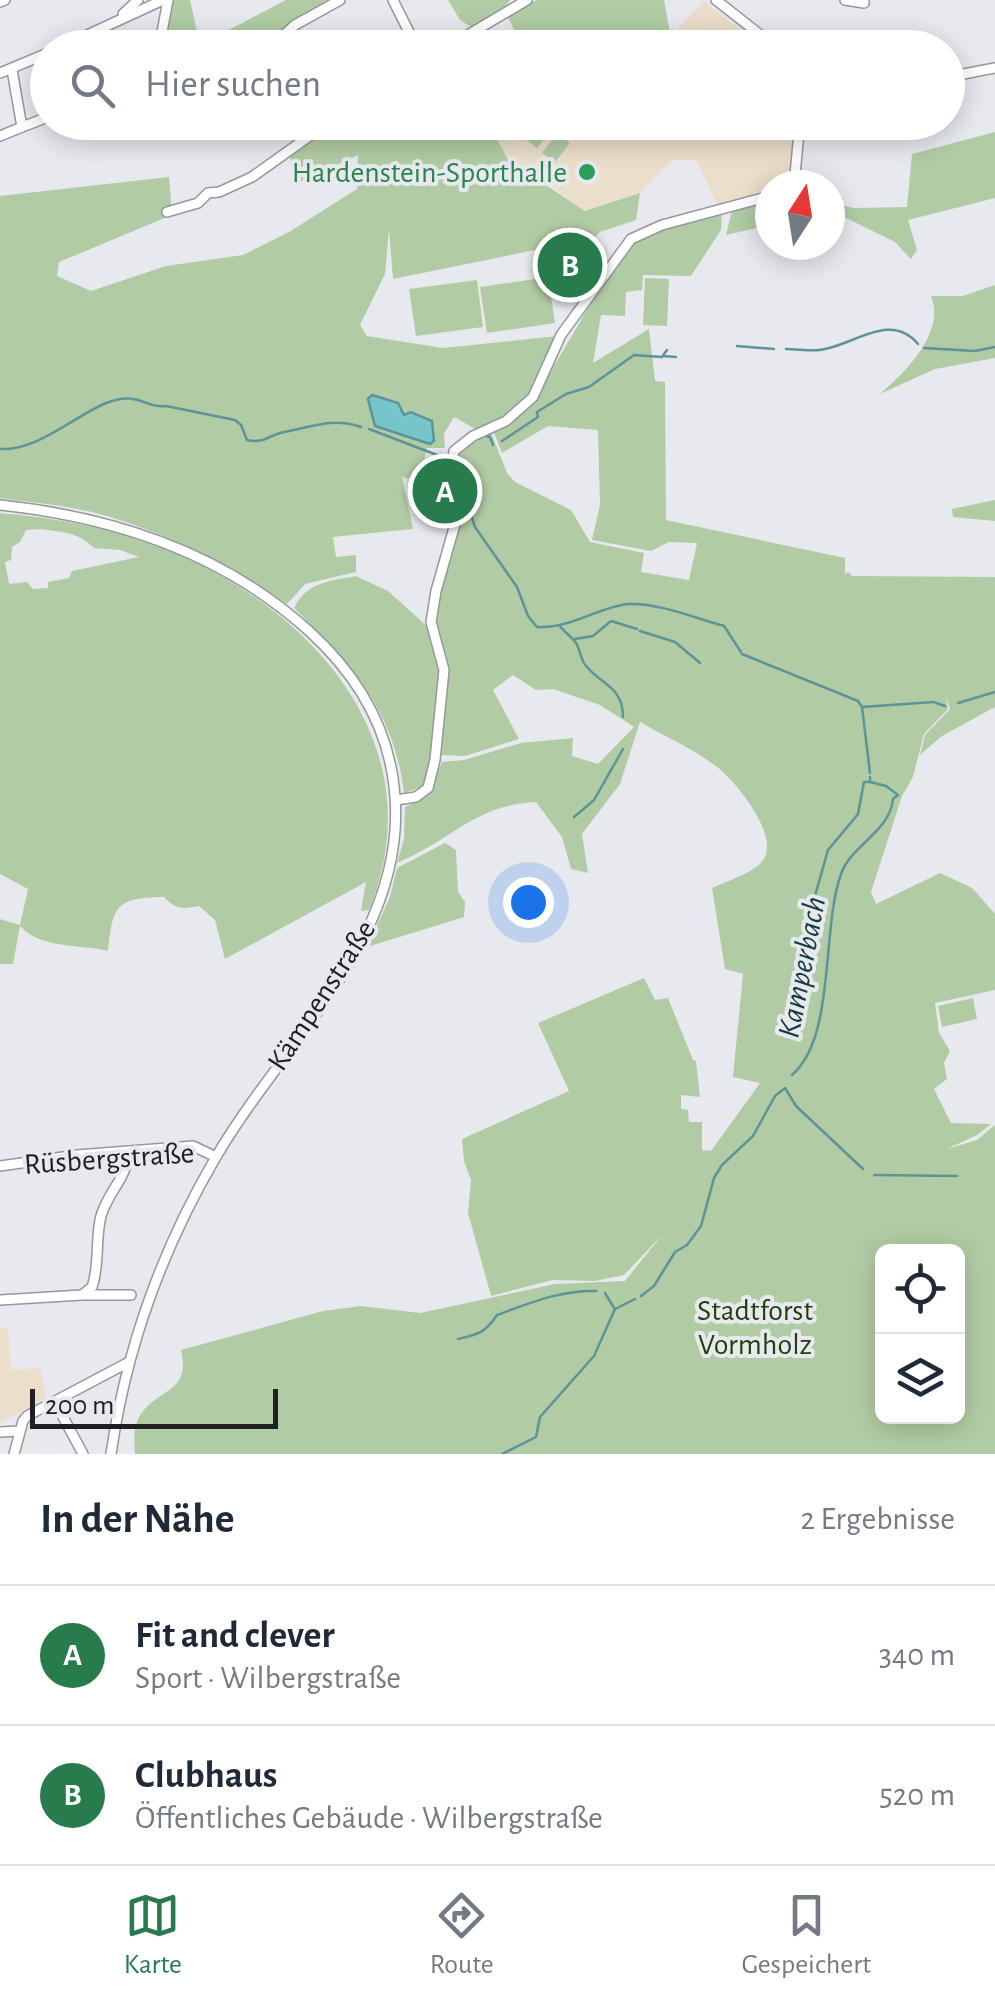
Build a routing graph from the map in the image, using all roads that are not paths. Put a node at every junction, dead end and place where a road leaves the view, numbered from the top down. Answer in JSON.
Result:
{"nodes":[{"id":1,"x":138,"y":0,"type":"edge"},
{"id":2,"x":166,"y":0,"type":"edge"},
{"id":3,"x":340,"y":0,"type":"edge"},
{"id":4,"x":393,"y":0,"type":"edge"},
{"id":5,"x":527,"y":0,"type":"edge"},
{"id":6,"x":716,"y":0,"type":"edge"},
{"id":7,"x":845,"y":0,"type":"edge"},
{"id":8,"x":864,"y":0,"type":"edge"},
{"id":9,"x":118,"y":20,"type":"junction"},
{"id":10,"x":97,"y":30,"type":"edge"},
{"id":11,"x":162,"y":30,"type":"edge"},
{"id":12,"x":290,"y":30,"type":"edge"},
{"id":13,"x":407,"y":30,"type":"edge"},
{"id":14,"x":476,"y":30,"type":"edge"},
{"id":15,"x":754,"y":30,"type":"edge"},
{"id":16,"x":30,"y":62,"type":"edge"},
{"id":17,"x":995,"y":68,"type":"edge"},
{"id":18,"x":12,"y":70,"type":"junction"},
{"id":19,"x":0,"y":73,"type":"edge"},
{"id":20,"x":965,"y":74,"type":"edge"},
{"id":21,"x":30,"y":124,"type":"edge"},
{"id":22,"x":22,"y":127,"type":"junction"},
{"id":23,"x":0,"y":136,"type":"edge"},
{"id":24,"x":304,"y":140,"type":"edge"},
{"id":25,"x":798,"y":140,"type":"edge"},
{"id":26,"x":795,"y":170,"type":"edge"},
{"id":27,"x":755,"y":200,"type":"edge"},
{"id":28,"x":167,"y":212,"type":"dead end"},
{"id":29,"x":0,"y":505,"type":"edge"},
{"id":30,"x":396,"y":800,"type":"junction"},
{"id":31,"x":129,"y":1151,"type":"junction"},
{"id":32,"x":216,"y":1156,"type":"junction"},
{"id":33,"x":0,"y":1166,"type":"edge"},
{"id":34,"x":82,"y":1295,"type":"junction"},
{"id":35,"x":132,"y":1295,"type":"dead end"},
{"id":36,"x":0,"y":1300,"type":"edge"},
{"id":37,"x":129,"y":1362,"type":"junction"},
{"id":38,"x":55,"y":1402,"type":"junction"},
{"id":39,"x":20,"y":1430,"type":"junction"},
{"id":40,"x":0,"y":1432,"type":"edge"},
{"id":41,"x":14,"y":1454,"type":"edge"},
{"id":42,"x":82,"y":1454,"type":"edge"},
{"id":43,"x":111,"y":1454,"type":"edge"}],
"edges":[{"from":1,"to":9,"type":"street"},
{"from":2,"to":9,"type":"street"},
{"from":2,"to":11,"type":"street"},
{"from":3,"to":12,"type":"street"},
{"from":4,"to":13,"type":"street"},
{"from":5,"to":14,"type":"street"},
{"from":6,"to":15,"type":"street"},
{"from":7,"to":8,"type":"street"},
{"from":9,"to":10,"type":"street"},
{"from":16,"to":18,"type":"street"},
{"from":17,"to":20,"type":"street"},
{"from":18,"to":19,"type":"street"},
{"from":18,"to":22,"type":"street"},
{"from":21,"to":22,"type":"street"},
{"from":22,"to":23,"type":"street"},
{"from":24,"to":28,"type":"street"},
{"from":25,"to":26,"type":"street"},
{"from":27,"to":30,"type":"street"},
{"from":29,"to":30,"type":"street","name":"Kämpenstraße"},
{"from":30,"to":32,"type":"street","name":"Kämpenstraße"},
{"from":31,"to":32,"type":"street","name":"Rüsbergstraße"},
{"from":31,"to":33,"type":"street","name":"Rüsbergstraße"},
{"from":31,"to":34,"type":"street"},
{"from":32,"to":37,"type":"street","name":"Kämpenstraße"},
{"from":34,"to":35,"type":"street"},
{"from":34,"to":36,"type":"street"},
{"from":37,"to":38,"type":"street"},
{"from":37,"to":43,"type":"street","name":"Kämpenstraße"},
{"from":38,"to":39,"type":"street"},
{"from":38,"to":42,"type":"street"},
{"from":39,"to":40,"type":"street"},
{"from":39,"to":41,"type":"street"}]}
